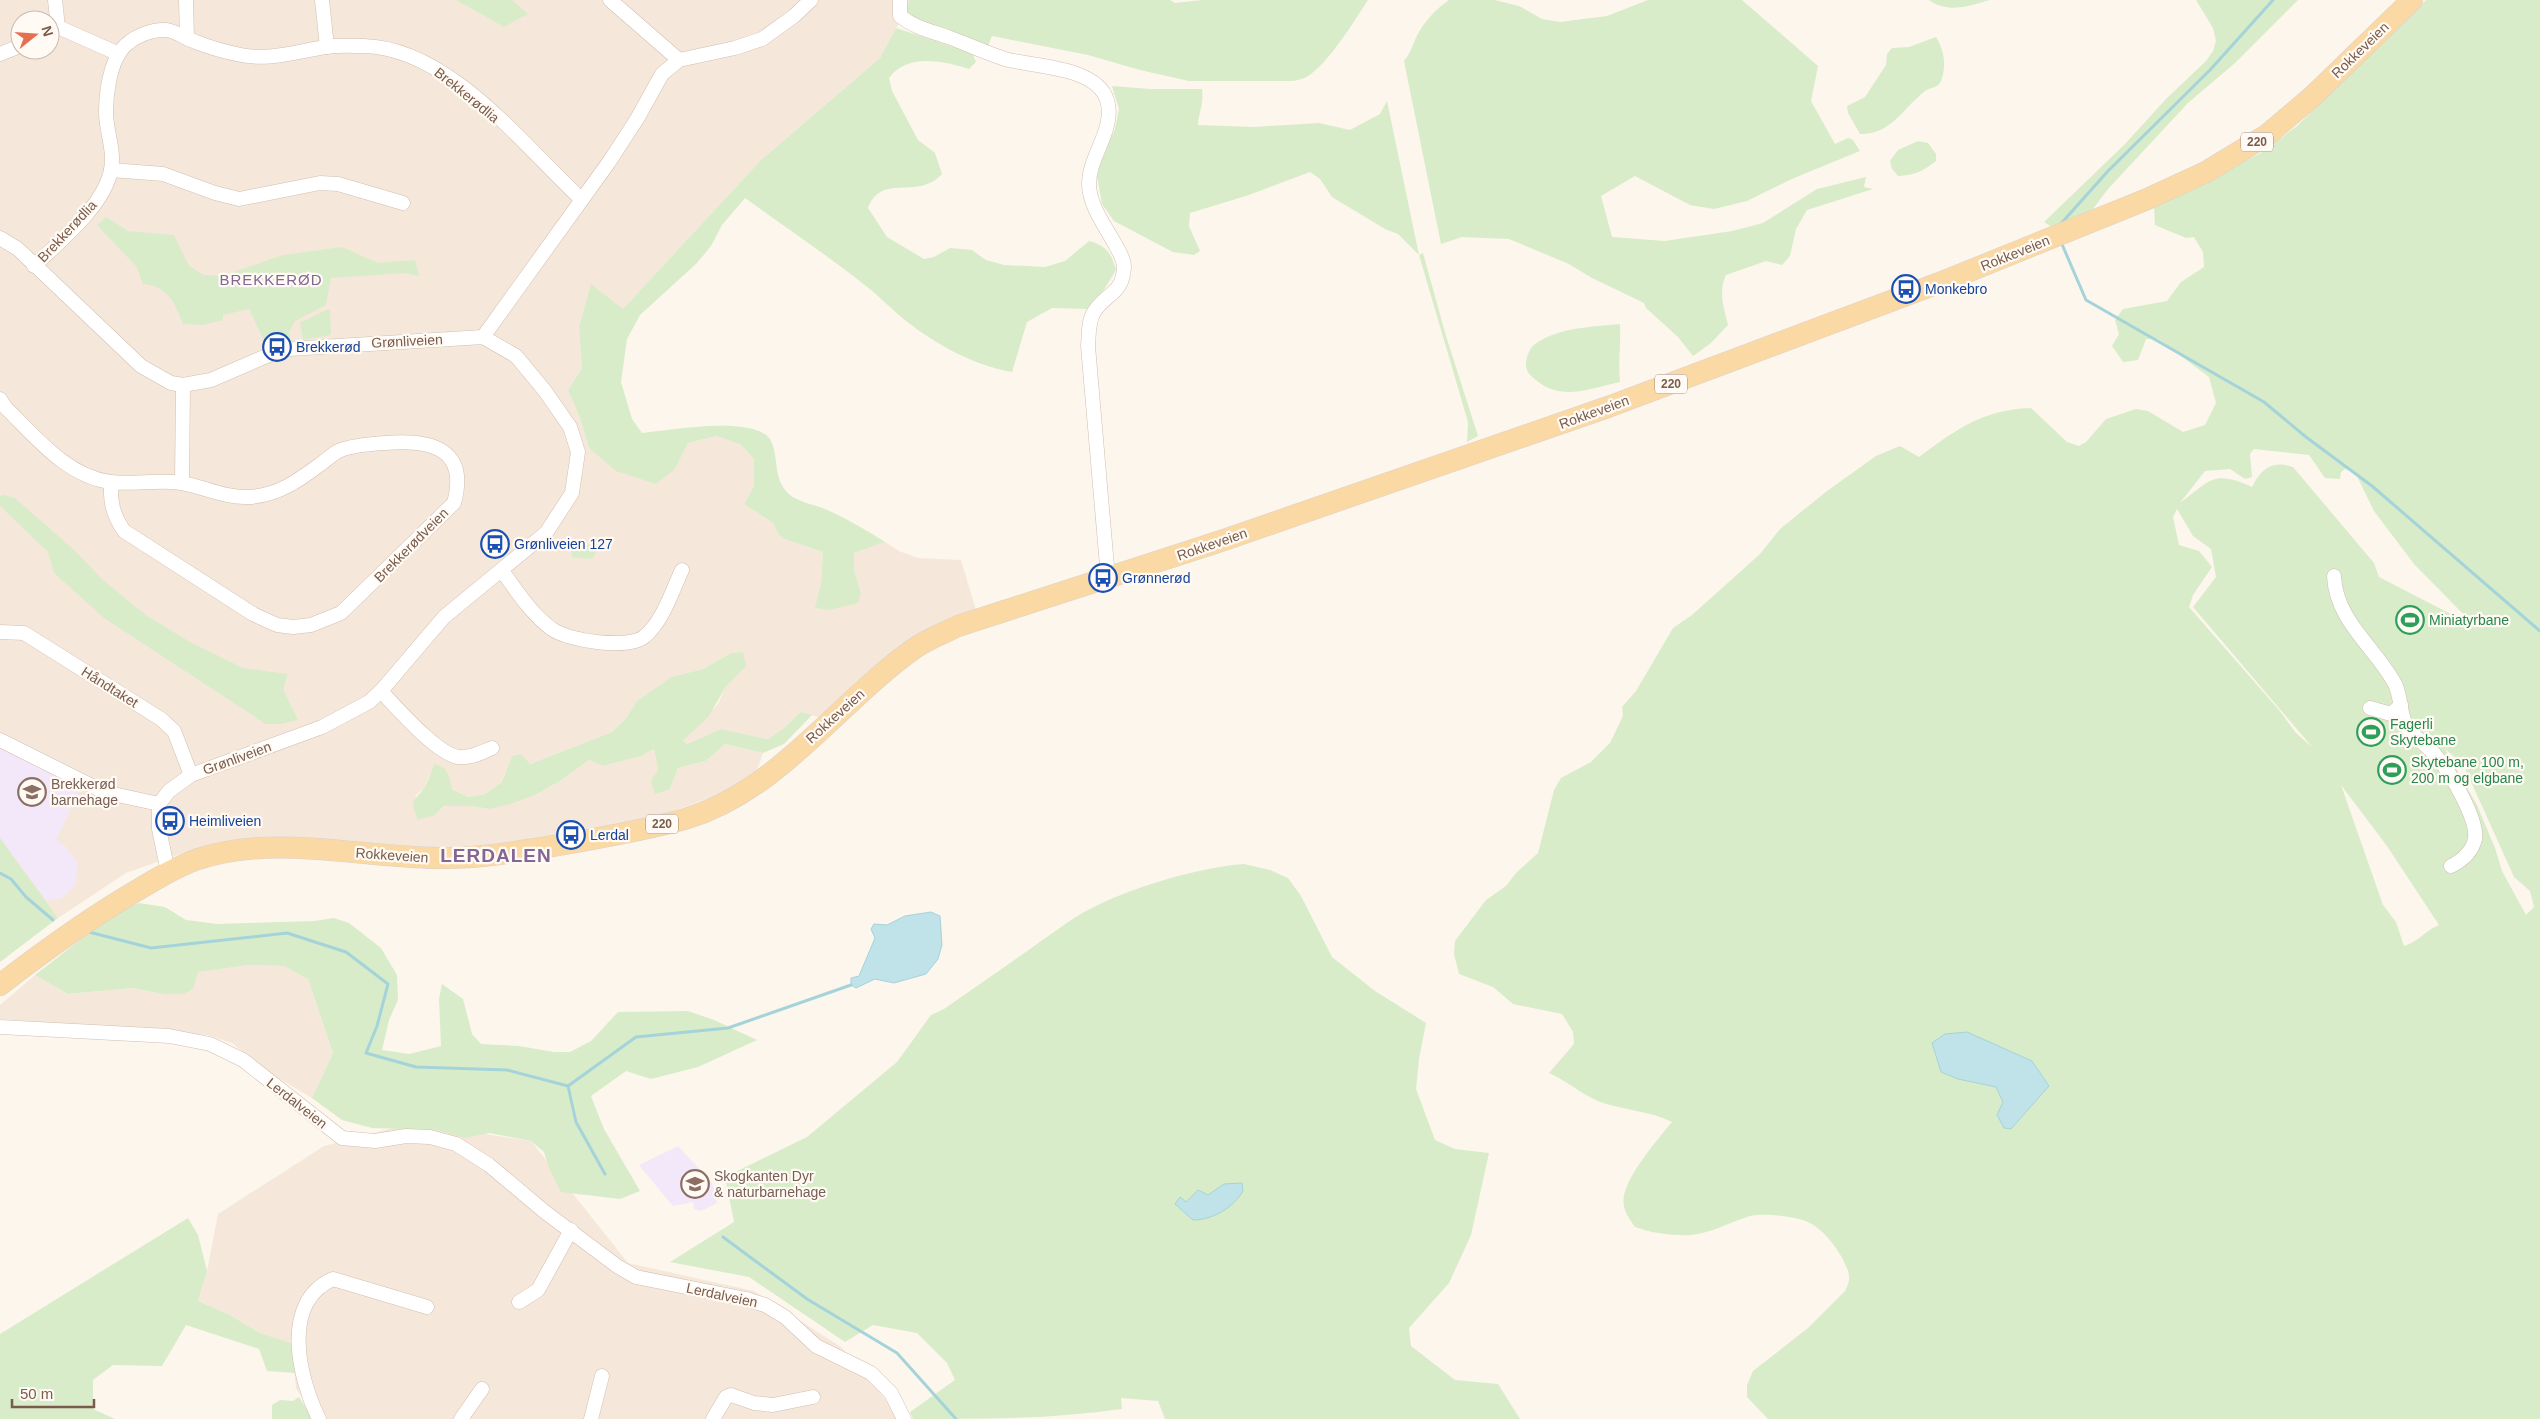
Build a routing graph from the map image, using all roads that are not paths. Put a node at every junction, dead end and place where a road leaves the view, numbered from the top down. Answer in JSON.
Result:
{"nodes":[{"id":1,"x":186,"y":0,"type":"edge"},
{"id":2,"x":322,"y":0,"type":"edge"},
{"id":3,"x":610,"y":0,"type":"edge"},
{"id":4,"x":811,"y":0,"type":"edge"},
{"id":5,"x":900,"y":0,"type":"edge"},
{"id":6,"x":2412,"y":0,"type":"edge"},
{"id":7,"x":60,"y":31,"type":"edge"},
{"id":8,"x":186,"y":38,"type":"junction"},
{"id":9,"x":327,"y":47,"type":"junction"},
{"id":10,"x":119,"y":54,"type":"junction"},
{"id":11,"x":679,"y":60,"type":"junction"},
{"id":12,"x":111,"y":170,"type":"junction"},
{"id":13,"x":581,"y":200,"type":"junction"},
{"id":14,"x":403,"y":203,"type":"dead end"},
{"id":15,"x":0,"y":238,"type":"edge"},
{"id":16,"x":34,"y":266,"type":"junction"},
{"id":17,"x":483,"y":337,"type":"junction"},
{"id":18,"x":183,"y":385,"type":"junction"},
{"id":19,"x":0,"y":398,"type":"edge"},
{"id":20,"x":111,"y":482,"type":"junction"},
{"id":21,"x":182,"y":483,"type":"junction"},
{"id":22,"x":682,"y":570,"type":"dead end"},
{"id":23,"x":502,"y":571,"type":"junction"},
{"id":24,"x":2334,"y":576,"type":"dead end"},
{"id":25,"x":1108,"y":578,"type":"junction"},
{"id":26,"x":0,"y":632,"type":"edge"},
{"id":27,"x":381,"y":691,"type":"junction"},
{"id":28,"x":2401,"y":705,"type":"junction"},
{"id":29,"x":2370,"y":708,"type":"dead end"},
{"id":30,"x":0,"y":740,"type":"edge"},
{"id":31,"x":492,"y":748,"type":"dead end"},
{"id":32,"x":191,"y":775,"type":"junction"},
{"id":33,"x":159,"y":804,"type":"junction"},
{"id":34,"x":2451,"y":866,"type":"dead end"},
{"id":35,"x":168,"y":872,"type":"junction"},
{"id":36,"x":0,"y":985,"type":"edge"},
{"id":37,"x":0,"y":1027,"type":"edge"},
{"id":38,"x":571,"y":1230,"type":"junction"},
{"id":39,"x":519,"y":1302,"type":"dead end"},
{"id":40,"x":427,"y":1307,"type":"dead end"},
{"id":41,"x":602,"y":1376,"type":"dead end"},
{"id":42,"x":482,"y":1388,"type":"dead end"},
{"id":43,"x":813,"y":1397,"type":"dead end"},
{"id":44,"x":318,"y":1419,"type":"edge"},
{"id":45,"x":461,"y":1419,"type":"edge"},
{"id":46,"x":591,"y":1419,"type":"edge"},
{"id":47,"x":713,"y":1419,"type":"edge"},
{"id":48,"x":904,"y":1419,"type":"edge"}],
"edges":[{"from":1,"to":8,"type":"street"},
{"from":2,"to":9,"type":"street"},
{"from":3,"to":11,"type":"street"},
{"from":4,"to":11,"type":"street"},
{"from":5,"to":25,"type":"street"},
{"from":6,"to":25,"type":"main road","name":"Rokkeveien","number":"220"},
{"from":7,"to":10,"type":"street"},
{"from":8,"to":9,"type":"street","name":"Brekkerødlia"},
{"from":8,"to":10,"type":"street","name":"Brekkerødlia"},
{"from":9,"to":13,"type":"street","name":"Brekkerødlia"},
{"from":10,"to":12,"type":"street","name":"Brekkerødlia"},
{"from":11,"to":13,"type":"street"},
{"from":12,"to":14,"type":"street"},
{"from":12,"to":16,"type":"street","name":"Brekkerødlia"},
{"from":13,"to":17,"type":"street"},
{"from":15,"to":16,"type":"street","name":"Grønliveien"},
{"from":16,"to":18,"type":"street","name":"Grønliveien"},
{"from":17,"to":18,"type":"street","name":"Grønliveien"},
{"from":17,"to":23,"type":"street","name":"Grønliveien"},
{"from":18,"to":21,"type":"street"},
{"from":19,"to":20,"type":"street","name":"Brekkerødveien"},
{"from":20,"to":21,"type":"street","name":"Brekkerødveien"},
{"from":20,"to":21,"type":"street","name":"Brekkerødveien"},
{"from":22,"to":23,"type":"street"},
{"from":23,"to":27,"type":"street","name":"Grønliveien"},
{"from":24,"to":28,"type":"street"},
{"from":25,"to":35,"type":"main road","name":"Rokkeveien","number":"220"},
{"from":26,"to":32,"type":"street","name":"Håndtaket"},
{"from":27,"to":31,"type":"street"},
{"from":27,"to":32,"type":"street","name":"Grønliveien"},
{"from":28,"to":29,"type":"street"},
{"from":28,"to":34,"type":"street"},
{"from":30,"to":33,"type":"street"},
{"from":32,"to":33,"type":"street","name":"Grønliveien"},
{"from":33,"to":35,"type":"street"},
{"from":35,"to":36,"type":"main road","name":"Rokkeveien","number":"220"},
{"from":37,"to":38,"type":"street","name":"Lerdalveien"},
{"from":38,"to":39,"type":"street"},
{"from":38,"to":48,"type":"street","name":"Lerdalveien"},
{"from":40,"to":44,"type":"street"},
{"from":41,"to":46,"type":"street"},
{"from":42,"to":45,"type":"street"},
{"from":43,"to":47,"type":"street"}]}
